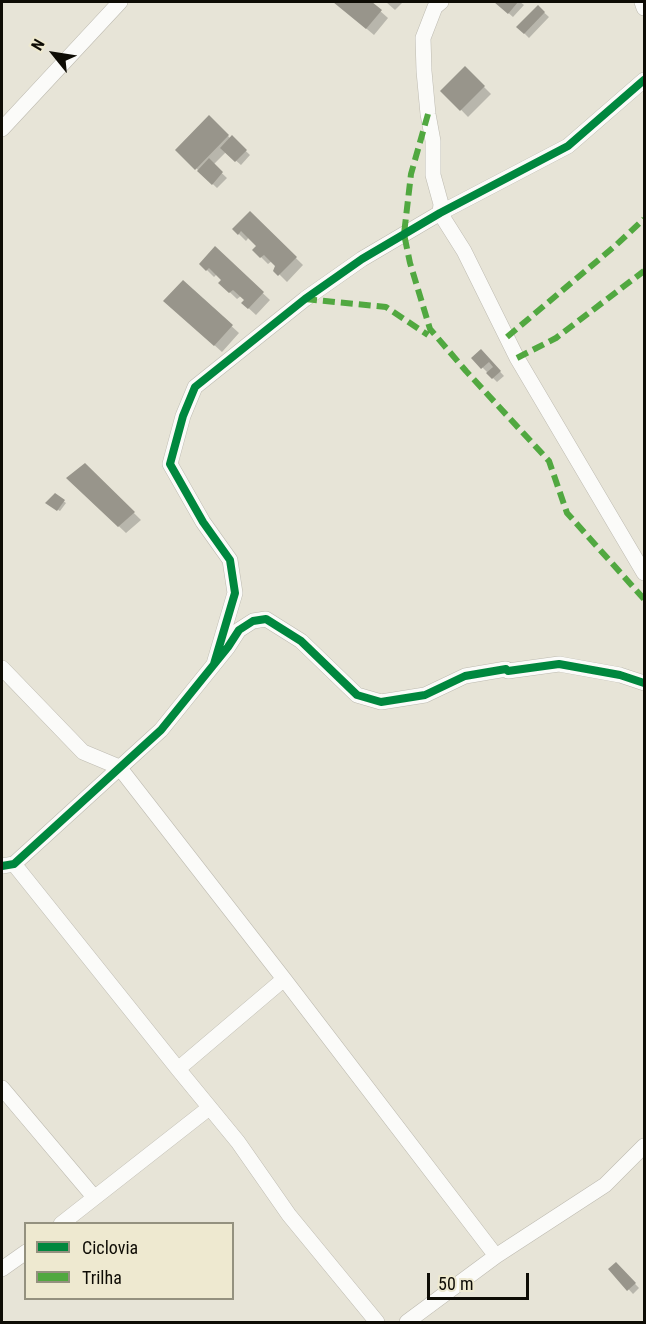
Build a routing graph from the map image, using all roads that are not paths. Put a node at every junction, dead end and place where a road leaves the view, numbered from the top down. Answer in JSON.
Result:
{"nodes":[{"id":1,"x":120,"y":2,"type":"edge"},
{"id":2,"x":441,"y":2,"type":"edge"},
{"id":3,"x":642,"y":2,"type":"edge"},
{"id":4,"x":645,"y":8,"type":"edge"},
{"id":5,"x":645,"y":80,"type":"edge"},
{"id":6,"x":2,"y":129,"type":"edge"},
{"id":7,"x":440,"y":213,"type":"junction"},
{"id":8,"x":645,"y":573,"type":"edge"},
{"id":9,"x":214,"y":664,"type":"junction"},
{"id":10,"x":2,"y":668,"type":"edge"},
{"id":11,"x":645,"y":683,"type":"edge"},
{"id":12,"x":119,"y":767,"type":"junction"},
{"id":13,"x":8,"y":865,"type":"edge"},
{"id":14,"x":284,"y":979,"type":"junction"},
{"id":15,"x":178,"y":1069,"type":"junction"},
{"id":16,"x":2,"y":1088,"type":"edge"},
{"id":17,"x":209,"y":1108,"type":"junction"},
{"id":18,"x":645,"y":1146,"type":"edge"},
{"id":19,"x":94,"y":1197,"type":"junction"},
{"id":20,"x":63,"y":1222,"type":"edge"},
{"id":21,"x":24,"y":1252,"type":"edge"},
{"id":22,"x":496,"y":1256,"type":"junction"},
{"id":23,"x":2,"y":1269,"type":"edge"},
{"id":24,"x":407,"y":1322,"type":"edge"},
{"id":25,"x":377,"y":1323,"type":"edge"}],
"edges":[{"from":1,"to":6,"type":"street"},
{"from":2,"to":7,"type":"street"},
{"from":3,"to":4,"type":"street"},
{"from":5,"to":7,"type":"street"},
{"from":7,"to":8,"type":"street"},
{"from":7,"to":9,"type":"street"},
{"from":9,"to":11,"type":"street"},
{"from":9,"to":12,"type":"street"},
{"from":10,"to":12,"type":"street"},
{"from":12,"to":13,"type":"street"},
{"from":12,"to":14,"type":"street"},
{"from":13,"to":15,"type":"street"},
{"from":14,"to":15,"type":"street"},
{"from":14,"to":22,"type":"street"},
{"from":15,"to":17,"type":"street"},
{"from":16,"to":19,"type":"street"},
{"from":17,"to":19,"type":"street"},
{"from":17,"to":25,"type":"street"},
{"from":18,"to":22,"type":"street"},
{"from":19,"to":20,"type":"street"},
{"from":21,"to":23,"type":"street"},
{"from":22,"to":24,"type":"street"}]}
